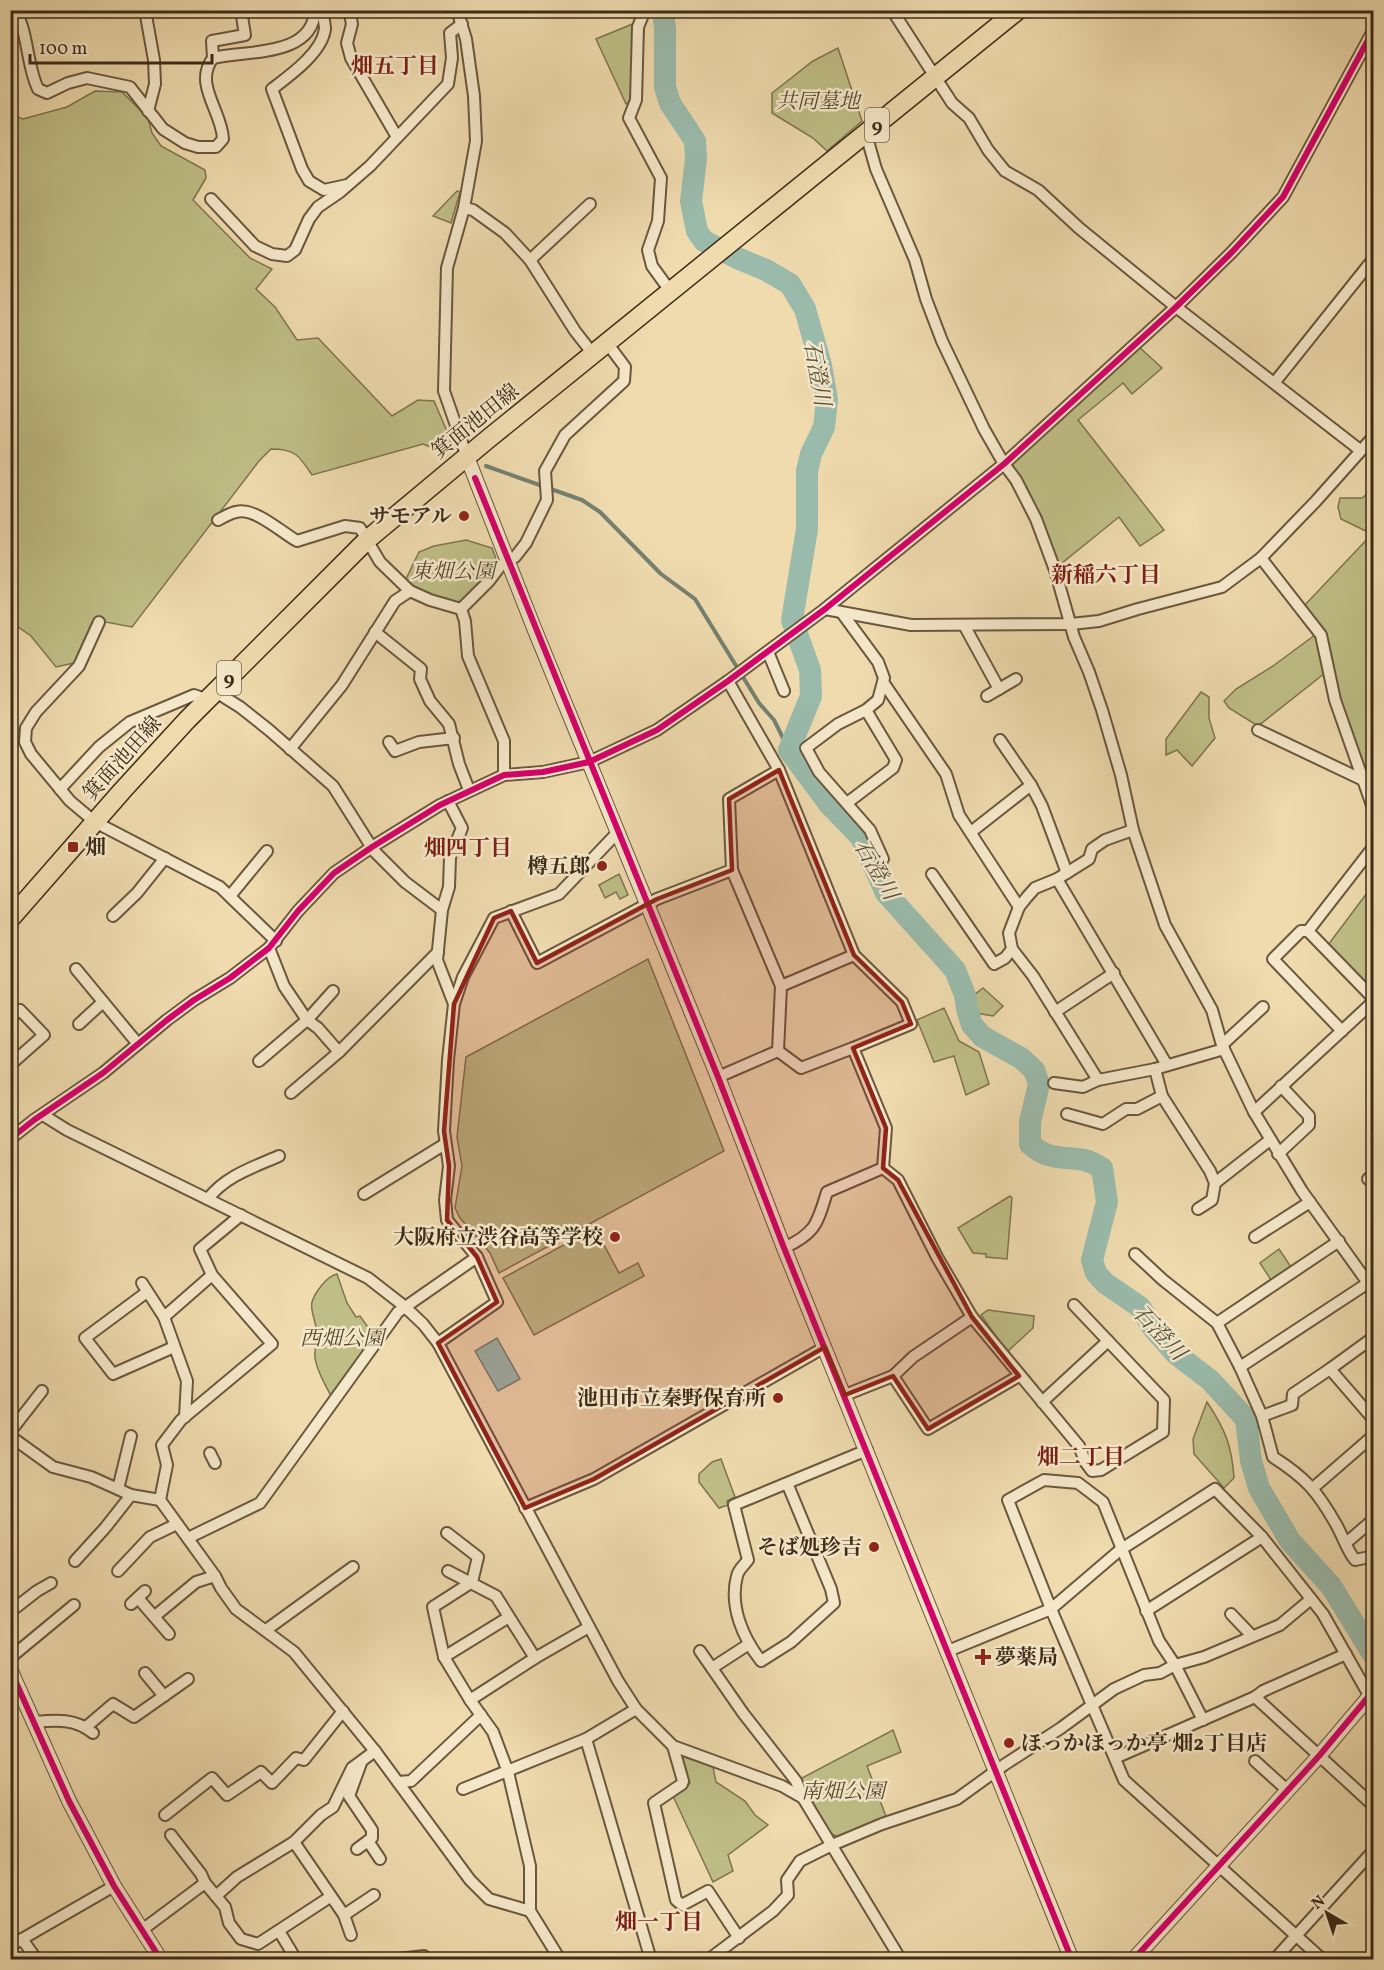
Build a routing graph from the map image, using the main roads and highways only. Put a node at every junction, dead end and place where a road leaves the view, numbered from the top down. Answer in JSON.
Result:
{"nodes":[{"id":1,"x":1018,"y":10,"type":"edge"},
{"id":2,"x":10,"y":919,"type":"edge"}],
"edges":[{"from":1,"to":2,"type":"main road","name":"箕面池田線","number":"9"}]}
